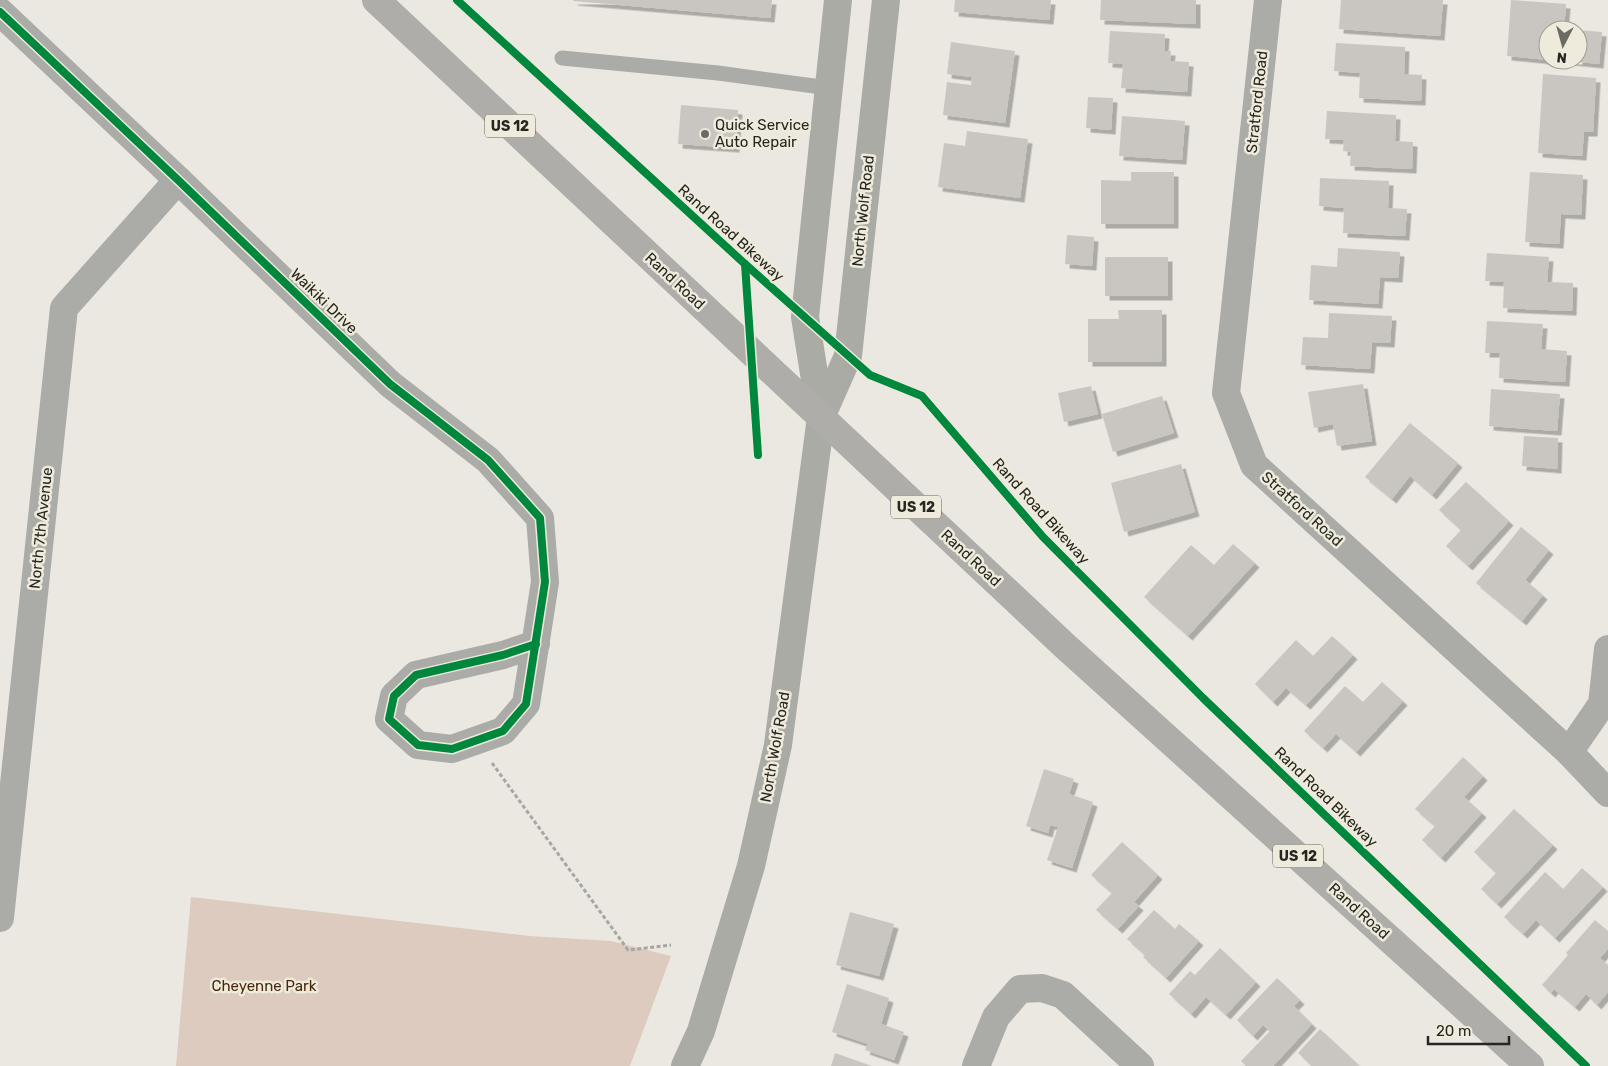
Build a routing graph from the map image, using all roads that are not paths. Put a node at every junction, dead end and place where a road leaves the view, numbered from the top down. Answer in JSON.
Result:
{"nodes":[{"id":1,"x":376,"y":0,"type":"edge"},
{"id":2,"x":838,"y":0,"type":"edge"},
{"id":3,"x":886,"y":0,"type":"edge"},
{"id":4,"x":1268,"y":0,"type":"edge"},
{"id":5,"x":0,"y":12,"type":"edge"},
{"id":6,"x":562,"y":58,"type":"dead end"},
{"id":7,"x":829,"y":88,"type":"junction"},
{"id":8,"x":178,"y":180,"type":"junction"},
{"id":9,"x":821,"y":417,"type":"junction"},
{"id":10,"x":536,"y":644,"type":"junction"},
{"id":11,"x":1608,"y":649,"type":"edge"},
{"id":12,"x":1569,"y":752,"type":"junction"},
{"id":13,"x":1608,"y":793,"type":"edge"},
{"id":14,"x":0,"y":918,"type":"edge"},
{"id":15,"x":685,"y":1066,"type":"edge"},
{"id":16,"x":976,"y":1066,"type":"edge"},
{"id":17,"x":1140,"y":1066,"type":"edge"},
{"id":18,"x":1530,"y":1066,"type":"edge"}],
"edges":[{"from":1,"to":9,"type":"main road","name":"Rand Road","number":"US 12"},
{"from":2,"to":7,"type":"main road","name":"North Wolf Road"},
{"from":3,"to":9,"type":"main road","name":"North Wolf Road"},
{"from":4,"to":12,"type":"street","name":"Stratford Road"},
{"from":5,"to":8,"type":"street","name":"Waikiki Drive"},
{"from":6,"to":7,"type":"lane"},
{"from":7,"to":9,"type":"main road","name":"North Wolf Road"},
{"from":8,"to":10,"type":"street","name":"Waikiki Drive"},
{"from":8,"to":14,"type":"street","name":"North 7th Avenue"},
{"from":9,"to":15,"type":"main road","name":"North Wolf Road"},
{"from":9,"to":18,"type":"main road","name":"Rand Road","number":"US 12"},
{"from":10,"to":10,"type":"street","name":"Waikiki Drive"},
{"from":11,"to":12,"type":"street"},
{"from":12,"to":13,"type":"street","name":"Stratford Road"},
{"from":16,"to":17,"type":"street"}]}
